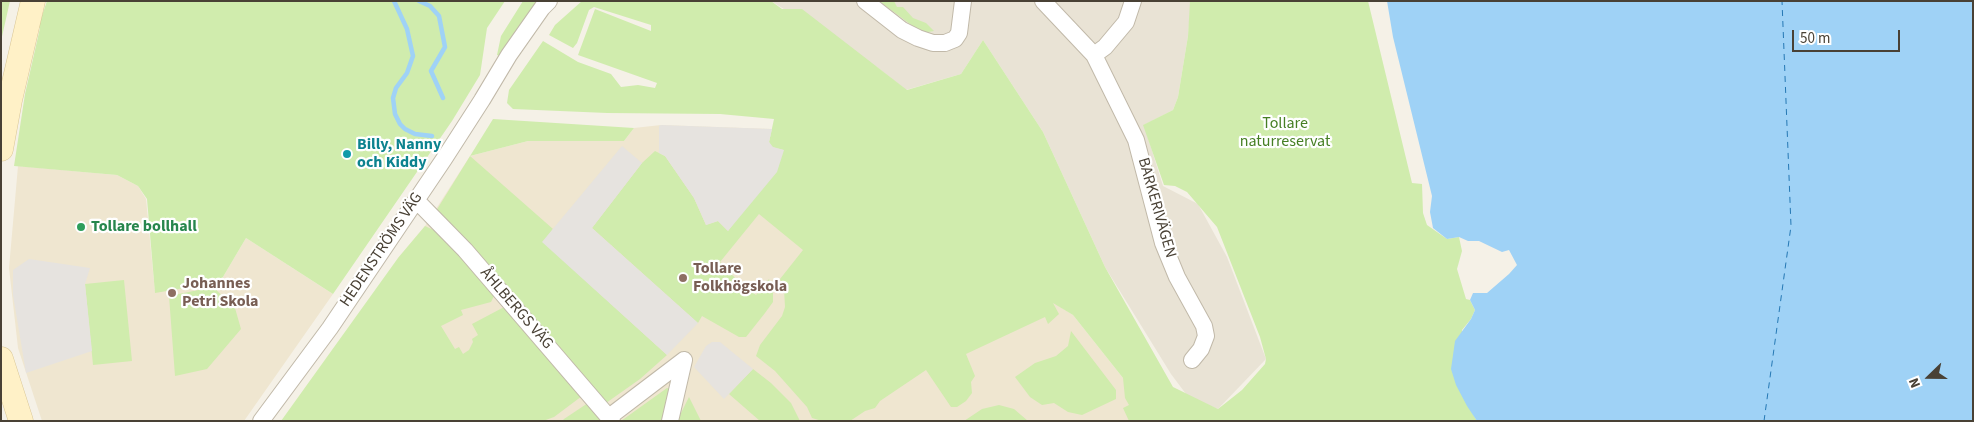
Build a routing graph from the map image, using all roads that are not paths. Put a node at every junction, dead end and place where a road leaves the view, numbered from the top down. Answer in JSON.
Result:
{"nodes":[{"id":1,"x":33,"y":1,"type":"edge"},
{"id":2,"x":549,"y":1,"type":"edge"},
{"id":3,"x":865,"y":1,"type":"edge"},
{"id":4,"x":963,"y":1,"type":"edge"},
{"id":5,"x":1043,"y":1,"type":"edge"},
{"id":6,"x":1133,"y":1,"type":"edge"},
{"id":7,"x":1094,"y":55,"type":"junction"},
{"id":8,"x":1,"y":149,"type":"edge"},
{"id":9,"x":416,"y":200,"type":"junction"},
{"id":10,"x":1,"y":359,"type":"edge"},
{"id":11,"x":1192,"y":360,"type":"dead end"},
{"id":12,"x":611,"y":419,"type":"edge"},
{"id":13,"x":21,"y":421,"type":"edge"},
{"id":14,"x":261,"y":421,"type":"edge"},
{"id":15,"x":670,"y":421,"type":"edge"}],
"edges":[{"from":1,"to":8,"type":"street"},
{"from":2,"to":9,"type":"street","name":"HEDENSTRÖMS VÄG"},
{"from":3,"to":4,"type":"street"},
{"from":5,"to":7,"type":"street","name":"BARKERIVÄGEN"},
{"from":6,"to":7,"type":"street"},
{"from":7,"to":11,"type":"street","name":"BARKERIVÄGEN"},
{"from":9,"to":12,"type":"street","name":"ÅHLBERGS VÄG"},
{"from":9,"to":14,"type":"street","name":"HEDENSTRÖMS VÄG"},
{"from":10,"to":13,"type":"street"},
{"from":12,"to":15,"type":"street"}]}
